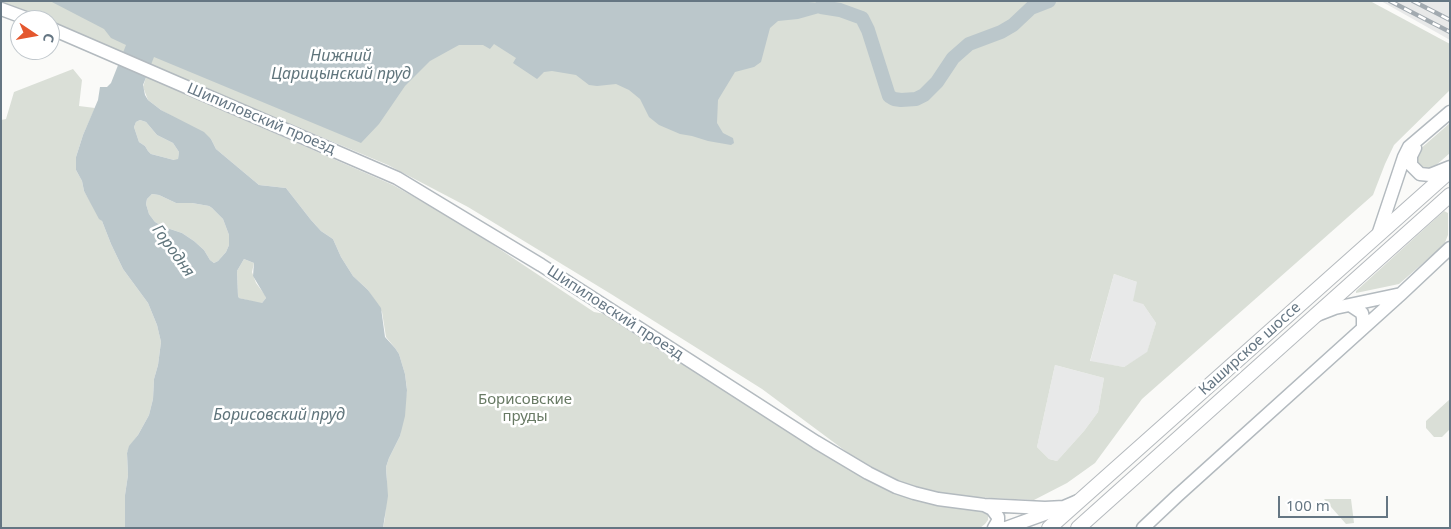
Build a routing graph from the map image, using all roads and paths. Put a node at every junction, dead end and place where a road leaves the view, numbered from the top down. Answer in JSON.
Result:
{"nodes":[{"id":1,"x":60,"y":32,"type":"edge"},
{"id":2,"x":1450,"y":112,"type":"edge"},
{"id":3,"x":1420,"y":139,"type":"junction"},
{"id":4,"x":1450,"y":169,"type":"edge"},
{"id":5,"x":1450,"y":195,"type":"edge"},
{"id":6,"x":1378,"y":235,"type":"junction"},
{"id":7,"x":1449,"y":246,"type":"edge"},
{"id":8,"x":1401,"y":294,"type":"junction"},
{"id":9,"x":1350,"y":305,"type":"junction"},
{"id":10,"x":1317,"y":315,"type":"junction"},
{"id":11,"x":1363,"y":328,"type":"junction"},
{"id":12,"x":1078,"y":502,"type":"junction"},
{"id":13,"x":984,"y":505,"type":"junction"},
{"id":14,"x":1064,"y":507,"type":"junction"},
{"id":15,"x":994,"y":528,"type":"edge"},
{"id":16,"x":1006,"y":528,"type":"edge"},
{"id":17,"x":1049,"y":528,"type":"edge"},
{"id":18,"x":1078,"y":528,"type":"edge"},
{"id":19,"x":1144,"y":528,"type":"edge"}],
"edges":[{"from":1,"to":13,"type":"main road","name":"Шипиловский проезд"},
{"from":2,"to":3,"type":"main road"},
{"from":3,"to":4,"type":"main road"},
{"from":3,"to":6,"type":"main road"},
{"from":4,"to":6,"type":"main road","name":"Каширское шоссе"},
{"from":5,"to":10,"type":"main road","name":"Каширское шоссе"},
{"from":6,"to":12,"type":"main road","name":"Каширское шоссе"},
{"from":7,"to":8,"type":"main road"},
{"from":8,"to":9,"type":"main road"},
{"from":8,"to":11,"type":"main road"},
{"from":9,"to":10,"type":"main road"},
{"from":9,"to":11,"type":"main road"},
{"from":10,"to":18,"type":"main road","name":"Каширское шоссе"},
{"from":11,"to":19,"type":"main road"},
{"from":12,"to":14,"type":"main road","name":"Шипиловский проезд"},
{"from":12,"to":17,"type":"main road","name":"Каширское шоссе"},
{"from":13,"to":14,"type":"main road","name":"Шипиловский проезд"},
{"from":13,"to":15,"type":"main road"},
{"from":14,"to":16,"type":"main road"}]}
